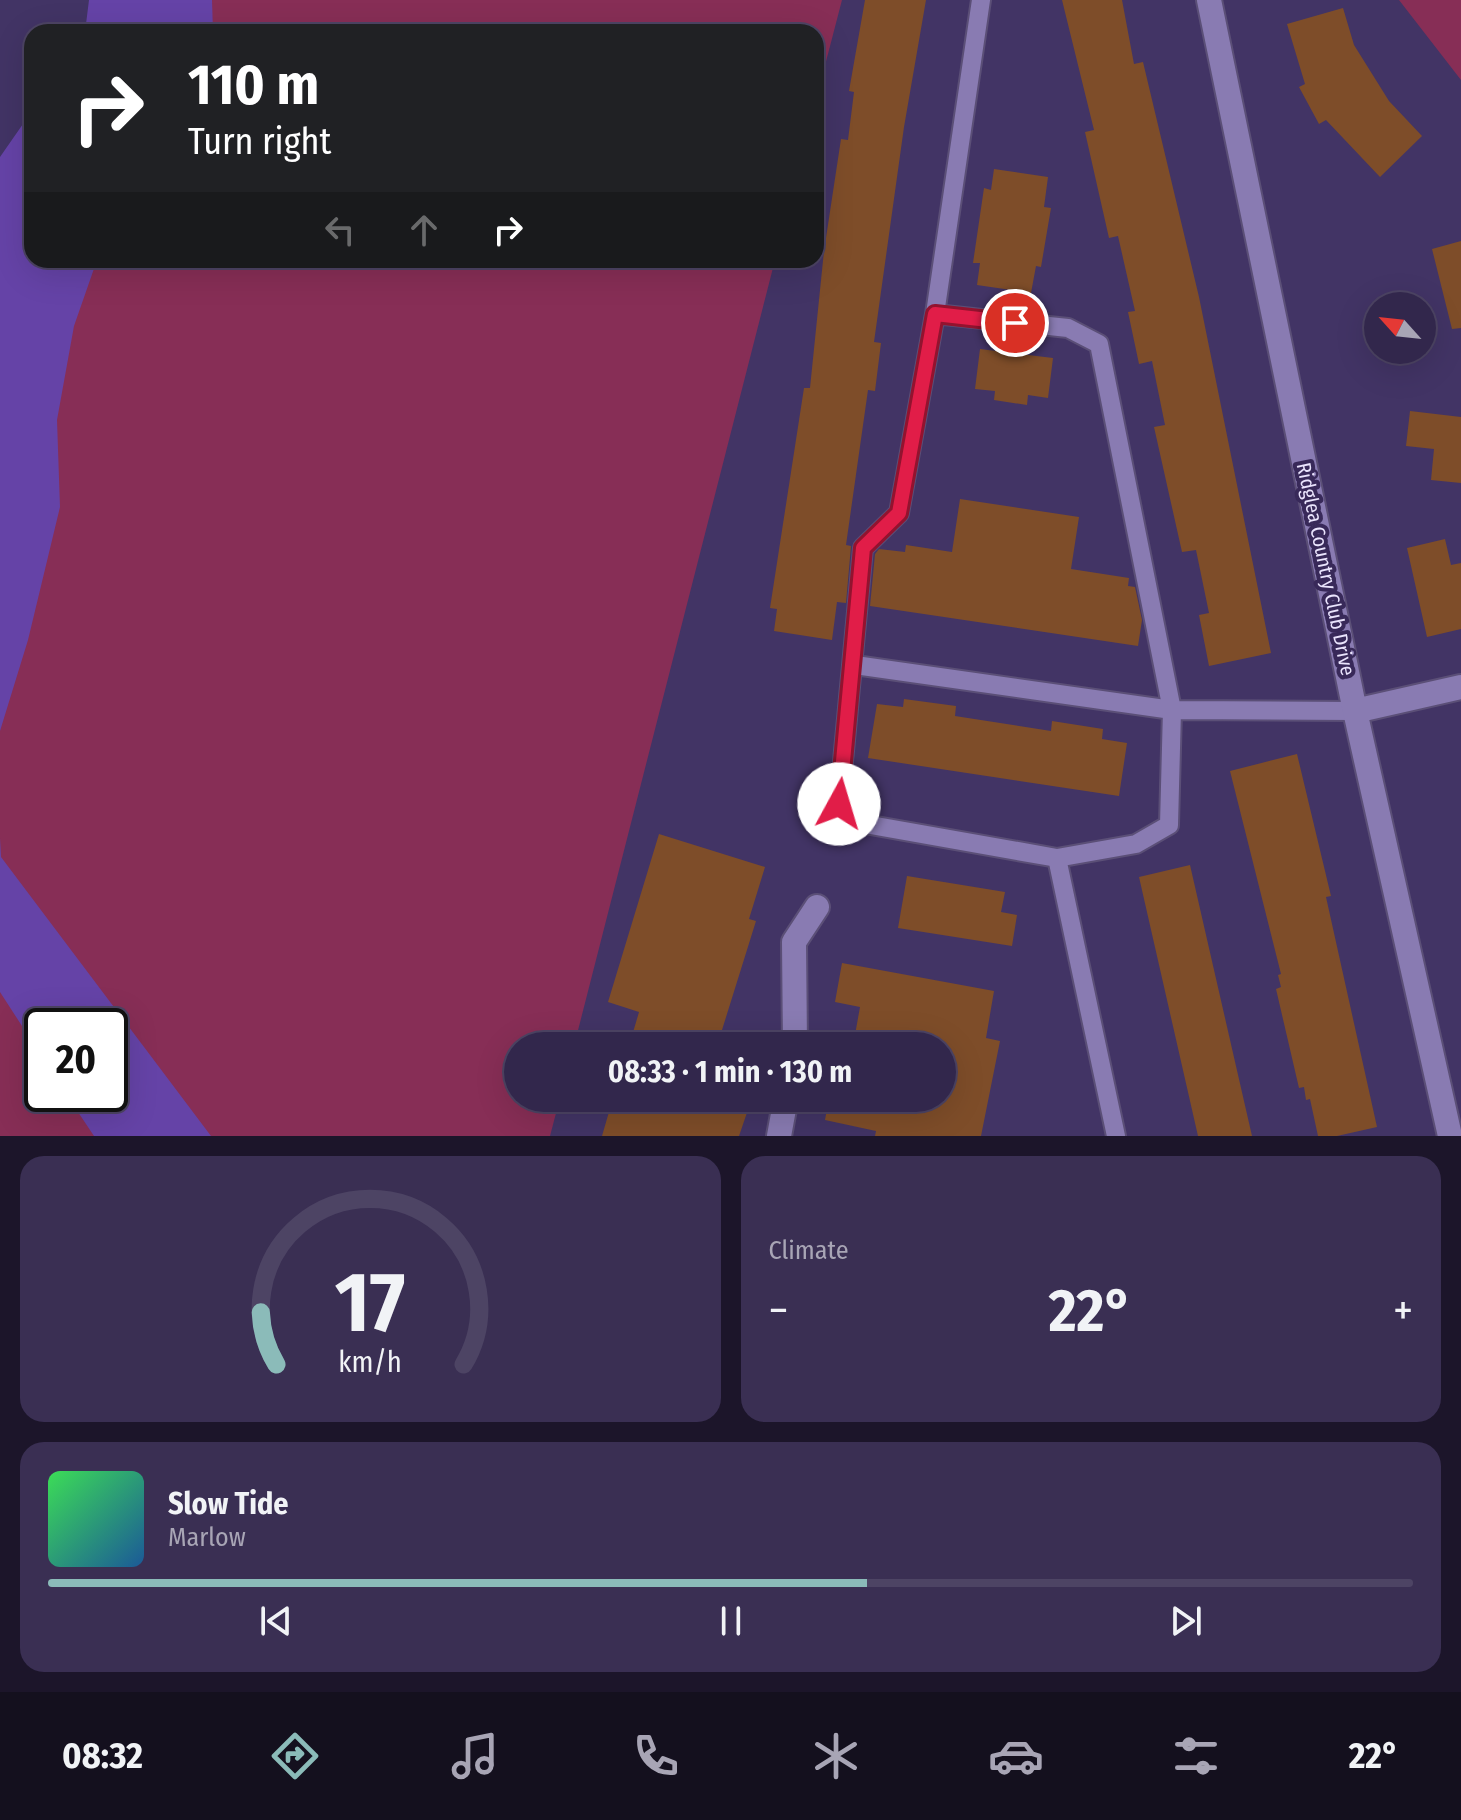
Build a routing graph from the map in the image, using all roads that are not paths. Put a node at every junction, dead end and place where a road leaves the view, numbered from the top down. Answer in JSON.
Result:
{"nodes":[{"id":1,"x":981,"y":0,"type":"edge"},
{"id":2,"x":1209,"y":0,"type":"edge"},
{"id":3,"x":935,"y":314,"type":"junction"},
{"id":4,"x":855,"y":665,"type":"junction"},
{"id":5,"x":1461,"y":687,"type":"edge"},
{"id":6,"x":1172,"y":710,"type":"junction"},
{"id":7,"x":1355,"y":711,"type":"junction"},
{"id":8,"x":1057,"y":858,"type":"junction"},
{"id":9,"x":817,"y":907,"type":"dead end"},
{"id":10,"x":795,"y":1032,"type":"edge"},
{"id":11,"x":783,"y":1112,"type":"edge"},
{"id":12,"x":779,"y":1136,"type":"edge"},
{"id":13,"x":1116,"y":1136,"type":"edge"},
{"id":14,"x":1450,"y":1136,"type":"edge"}],
"edges":[{"from":1,"to":3,"type":"lane"},
{"from":2,"to":7,"type":"street","name":"Ridglea Country Club Drive"},
{"from":3,"to":4,"type":"lane"},
{"from":3,"to":6,"type":"lane"},
{"from":4,"to":6,"type":"lane"},
{"from":4,"to":8,"type":"lane"},
{"from":5,"to":7,"type":"street"},
{"from":6,"to":7,"type":"lane"},
{"from":6,"to":8,"type":"lane"},
{"from":7,"to":14,"type":"street","name":"Ridglea Country Club Drive"},
{"from":8,"to":13,"type":"lane"},
{"from":9,"to":10,"type":"street"},
{"from":11,"to":12,"type":"street"}]}
